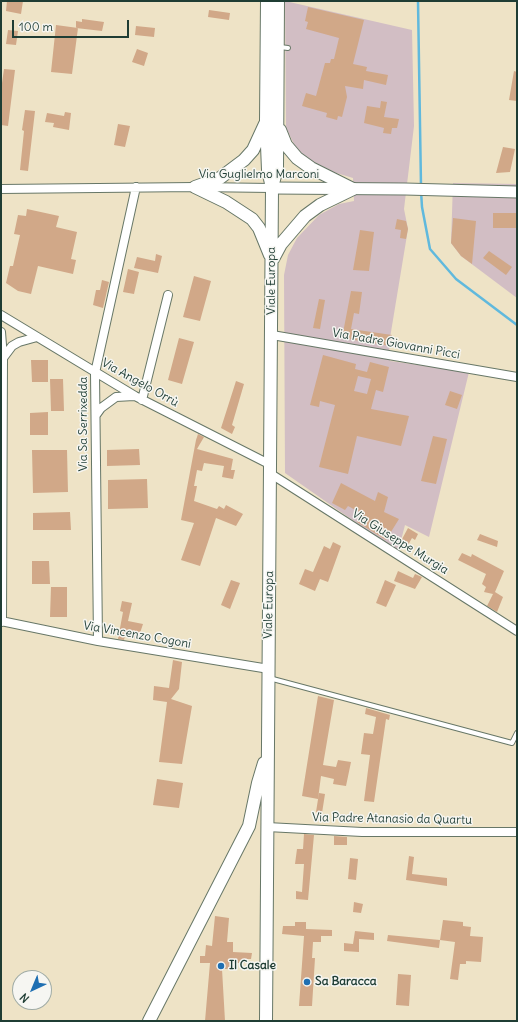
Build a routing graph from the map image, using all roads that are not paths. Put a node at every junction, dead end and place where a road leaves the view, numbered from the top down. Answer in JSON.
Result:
{"nodes":[{"id":1,"x":267,"y":1,"type":"edge"},
{"id":2,"x":278,"y":1,"type":"edge"},
{"id":3,"x":272,"y":123,"type":"junction"},
{"id":4,"x":136,"y":187,"type":"junction"},
{"id":5,"x":195,"y":187,"type":"junction"},
{"id":6,"x":272,"y":188,"type":"junction"},
{"id":7,"x":353,"y":188,"type":"junction"},
{"id":8,"x":1,"y":189,"type":"edge"},
{"id":9,"x":517,"y":192,"type":"edge"},
{"id":10,"x":272,"y":260,"type":"junction"},
{"id":11,"x":168,"y":295,"type":"dead end"},
{"id":12,"x":1,"y":315,"type":"edge"},
{"id":13,"x":1,"y":332,"type":"edge"},
{"id":14,"x":272,"y":335,"type":"junction"},
{"id":15,"x":37,"y":337,"type":"junction"},
{"id":16,"x":3,"y":358,"type":"junction"},
{"id":17,"x":95,"y":373,"type":"junction"},
{"id":18,"x":517,"y":377,"type":"edge"},
{"id":19,"x":138,"y":398,"type":"junction"},
{"id":20,"x":96,"y":415,"type":"junction"},
{"id":21,"x":271,"y":470,"type":"junction"},
{"id":22,"x":2,"y":622,"type":"edge"},
{"id":23,"x":517,"y":631,"type":"edge"},
{"id":24,"x":98,"y":641,"type":"junction"},
{"id":25,"x":269,"y":674,"type":"junction"},
{"id":26,"x":517,"y":733,"type":"edge"},
{"id":27,"x":268,"y":752,"type":"junction"},
{"id":28,"x":267,"y":827,"type":"junction"},
{"id":29,"x":517,"y":832,"type":"edge"},
{"id":30,"x":149,"y":1021,"type":"edge"},
{"id":31,"x":266,"y":1021,"type":"edge"}],
"edges":[{"from":1,"to":3,"type":"main road","name":"Viale Europa"},
{"from":2,"to":3,"type":"main road","name":"Viale Europa"},
{"from":3,"to":5,"type":"main road"},
{"from":3,"to":6,"type":"main road","name":"Viale Europa"},
{"from":3,"to":7,"type":"main road"},
{"from":4,"to":5,"type":"street","name":"Via Guglielmo Marconi"},
{"from":4,"to":8,"type":"street","name":"Via Guglielmo Marconi"},
{"from":4,"to":17,"type":"street","name":"Via Sa Serrixedda"},
{"from":5,"to":6,"type":"street","name":"Via Guglielmo Marconi"},
{"from":5,"to":10,"type":"main road"},
{"from":6,"to":7,"type":"main road","name":"Via Guglielmo Marconi"},
{"from":6,"to":10,"type":"main road","name":"Viale Europa"},
{"from":7,"to":9,"type":"main road","name":"Via Guglielmo Marconi"},
{"from":7,"to":10,"type":"main road"},
{"from":10,"to":14,"type":"main road","name":"Viale Europa"},
{"from":11,"to":19,"type":"street"},
{"from":12,"to":15,"type":"street","name":"Via Angelo Orrù"},
{"from":13,"to":16,"type":"street"},
{"from":14,"to":18,"type":"street","name":"Via Padre Giovanni Picci"},
{"from":14,"to":21,"type":"main road","name":"Viale Europa"},
{"from":15,"to":16,"type":"street"},
{"from":15,"to":17,"type":"street","name":"Via Angelo Orrù"},
{"from":16,"to":22,"type":"street"},
{"from":17,"to":19,"type":"street","name":"Via Angelo Orrù"},
{"from":17,"to":20,"type":"street","name":"Via Sa Serrixedda"},
{"from":19,"to":20,"type":"street"},
{"from":19,"to":21,"type":"street","name":"Via Angelo Orrù"},
{"from":20,"to":24,"type":"street","name":"Via Sa Serrixedda"},
{"from":21,"to":23,"type":"street","name":"Via Giuseppe Murgia"},
{"from":21,"to":25,"type":"main road","name":"Viale Europa"},
{"from":22,"to":24,"type":"street","name":"Via Vincenzo Cogoni"},
{"from":24,"to":25,"type":"street","name":"Via Vincenzo Cogoni"},
{"from":25,"to":26,"type":"lane"},
{"from":25,"to":27,"type":"main road","name":"Viale Europa"},
{"from":27,"to":28,"type":"main road","name":"Viale Europa"},
{"from":27,"to":30,"type":"main road"},
{"from":28,"to":29,"type":"street","name":"Via Padre Atanasio da Quartu"},
{"from":28,"to":31,"type":"main road","name":"Viale Europa"}]}
